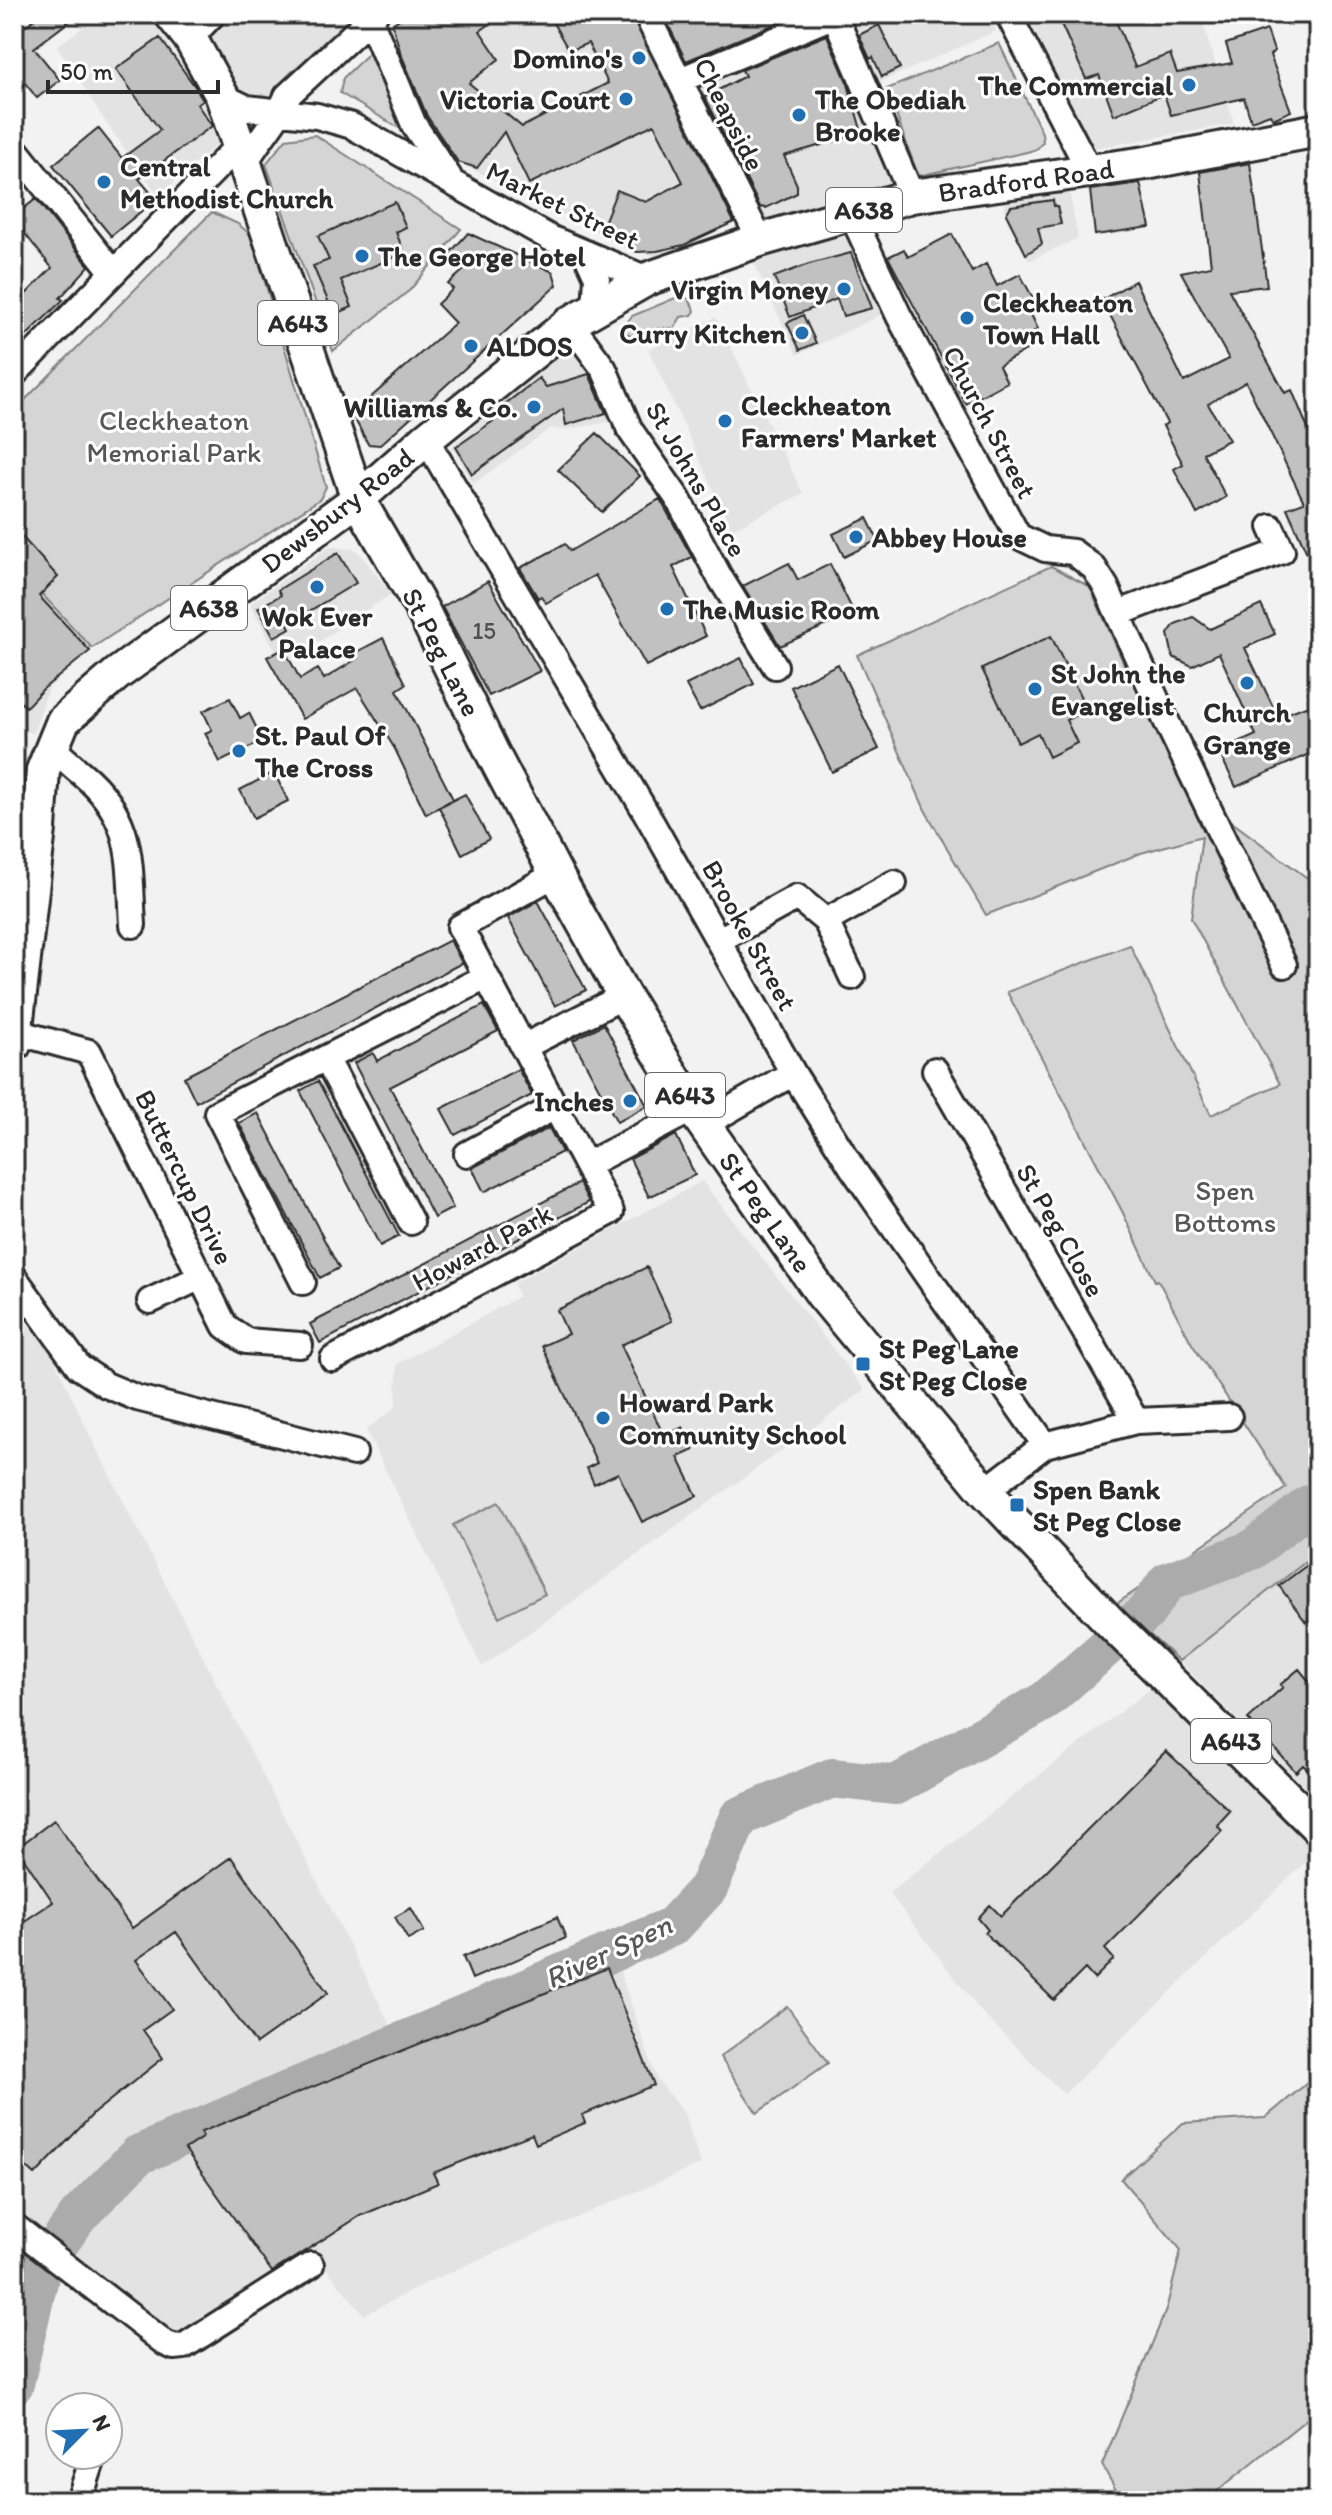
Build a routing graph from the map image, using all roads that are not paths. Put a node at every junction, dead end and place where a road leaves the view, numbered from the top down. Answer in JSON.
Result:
{"nodes":[{"id":1,"x":213,"y":14,"type":"edge"},
{"id":2,"x":646,"y":14,"type":"edge"},
{"id":3,"x":834,"y":14,"type":"edge"},
{"id":4,"x":1008,"y":14,"type":"edge"},
{"id":5,"x":372,"y":16,"type":"edge"},
{"id":6,"x":180,"y":26,"type":"edge"},
{"id":7,"x":680,"y":80,"type":"junction"},
{"id":8,"x":222,"y":96,"type":"junction"},
{"id":9,"x":281,"y":112,"type":"junction"},
{"id":10,"x":1316,"y":136,"type":"edge"},
{"id":11,"x":14,"y":148,"type":"edge"},
{"id":12,"x":241,"y":156,"type":"junction"},
{"id":13,"x":1089,"y":170,"type":"junction"},
{"id":14,"x":453,"y":183,"type":"junction"},
{"id":15,"x":912,"y":196,"type":"junction"},
{"id":16,"x":851,"y":213,"type":"junction"},
{"id":17,"x":760,"y":240,"type":"junction"},
{"id":18,"x":586,"y":253,"type":"junction"},
{"id":19,"x":113,"y":272,"type":"junction"},
{"id":20,"x":647,"y":279,"type":"junction"},
{"id":21,"x":583,"y":316,"type":"junction"},
{"id":22,"x":14,"y":374,"type":"edge"},
{"id":23,"x":426,"y":439,"type":"junction"},
{"id":24,"x":358,"y":499,"type":"junction"},
{"id":25,"x":1271,"y":527,"type":"dead end"},
{"id":26,"x":1119,"y":613,"type":"junction"},
{"id":27,"x":775,"y":666,"type":"dead end"},
{"id":28,"x":52,"y":749,"type":"junction"},
{"id":29,"x":556,"y":874,"type":"junction"},
{"id":30,"x":894,"y":883,"type":"dead end"},
{"id":31,"x":826,"y":921,"type":"junction"},
{"id":32,"x":133,"y":925,"type":"dead end"},
{"id":33,"x":719,"y":940,"type":"junction"},
{"id":34,"x":1284,"y":965,"type":"dead end"},
{"id":35,"x":486,"y":977,"type":"junction"},
{"id":36,"x":852,"y":977,"type":"dead end"},
{"id":37,"x":624,"y":996,"type":"junction"},
{"id":38,"x":15,"y":1038,"type":"edge"},
{"id":39,"x":523,"y":1047,"type":"junction"},
{"id":40,"x":326,"y":1058,"type":"junction"},
{"id":41,"x":935,"y":1070,"type":"dead end"},
{"id":42,"x":793,"y":1073,"type":"junction"},
{"id":43,"x":555,"y":1107,"type":"junction"},
{"id":44,"x":699,"y":1116,"type":"junction"},
{"id":45,"x":467,"y":1154,"type":"dead end"},
{"id":46,"x":586,"y":1165,"type":"junction"},
{"id":47,"x":411,"y":1222,"type":"dead end"},
{"id":48,"x":14,"y":1277,"type":"edge"},
{"id":49,"x":201,"y":1277,"type":"junction"},
{"id":50,"x":303,"y":1282,"type":"dead end"},
{"id":51,"x":150,"y":1301,"type":"dead end"},
{"id":52,"x":300,"y":1345,"type":"dead end"},
{"id":53,"x":333,"y":1359,"type":"dead end"},
{"id":54,"x":1229,"y":1417,"type":"dead end"},
{"id":55,"x":1136,"y":1421,"type":"junction"},
{"id":56,"x":1045,"y":1445,"type":"junction"},
{"id":57,"x":354,"y":1453,"type":"dead end"},
{"id":58,"x":985,"y":1491,"type":"junction"},
{"id":59,"x":1318,"y":1828,"type":"edge"},
{"id":60,"x":14,"y":2226,"type":"edge"},
{"id":61,"x":311,"y":2265,"type":"dead end"},
{"id":62,"x":89,"y":2471,"type":"edge"},
{"id":63,"x":79,"y":2501,"type":"edge"}],
"edges":[{"from":1,"to":6,"type":"street"},
{"from":2,"to":7,"type":"street","name":"Cheapside"},
{"from":3,"to":7,"type":"street"},
{"from":3,"to":15,"type":"street"},
{"from":4,"to":13,"type":"street"},
{"from":5,"to":9,"type":"street"},
{"from":5,"to":14,"type":"street","name":"Market Street"},
{"from":6,"to":8,"type":"main road","number":"A643"},
{"from":7,"to":17,"type":"street","name":"Cheapside"},
{"from":8,"to":9,"type":"street","name":"Market Street"},
{"from":8,"to":12,"type":"main road","number":"A643"},
{"from":9,"to":12,"type":"street"},
{"from":9,"to":14,"type":"street","name":"Market Street"},
{"from":10,"to":13,"type":"main road","name":"Bradford Road","number":"A638"},
{"from":11,"to":19,"type":"street"},
{"from":12,"to":19,"type":"street"},
{"from":12,"to":24,"type":"main road","number":"A643"},
{"from":13,"to":15,"type":"main road","name":"Bradford Road","number":"A638"},
{"from":14,"to":18,"type":"street","name":"Market Street"},
{"from":15,"to":16,"type":"main road","name":"Bradford Road","number":"A638"},
{"from":16,"to":17,"type":"main road","name":"Bradford Road","number":"A638"},
{"from":16,"to":26,"type":"street","name":"Church Street"},
{"from":17,"to":20,"type":"main road","name":"Bradford Road","number":"A638"},
{"from":18,"to":20,"type":"street","name":"Market Street"},
{"from":18,"to":21,"type":"street"},
{"from":19,"to":22,"type":"street"},
{"from":20,"to":21,"type":"main road","name":"Dewsbury Road","number":"A638"},
{"from":21,"to":23,"type":"main road","name":"Dewsbury Road","number":"A638"},
{"from":21,"to":27,"type":"street","name":"St Johns Place"},
{"from":23,"to":24,"type":"main road","name":"Dewsbury Road","number":"A638"},
{"from":23,"to":33,"type":"street","name":"Brooke Street"},
{"from":24,"to":28,"type":"main road","name":"Dewsbury Road","number":"A638"},
{"from":24,"to":29,"type":"main road","name":"St Peg Lane","number":"A643"},
{"from":25,"to":26,"type":"street"},
{"from":26,"to":34,"type":"street","name":"Church Street"},
{"from":28,"to":32,"type":"street"},
{"from":28,"to":38,"type":"main road","name":"Dewsbury Road","number":"A638"},
{"from":29,"to":35,"type":"street","name":"Howard Park"},
{"from":29,"to":37,"type":"main road","name":"St Peg Lane","number":"A643"},
{"from":30,"to":31,"type":"street"},
{"from":31,"to":33,"type":"street"},
{"from":31,"to":36,"type":"street"},
{"from":33,"to":42,"type":"street","name":"Brooke Street"},
{"from":35,"to":39,"type":"street","name":"Howard Park"},
{"from":35,"to":40,"type":"street"},
{"from":37,"to":39,"type":"street"},
{"from":37,"to":44,"type":"main road","name":"St Peg Lane","number":"A643"},
{"from":38,"to":49,"type":"street","name":"Buttercup Drive"},
{"from":39,"to":43,"type":"street","name":"Howard Park"},
{"from":40,"to":47,"type":"street","name":"Howard Park"},
{"from":40,"to":50,"type":"street"},
{"from":41,"to":55,"type":"street","name":"St Peg Close"},
{"from":42,"to":44,"type":"street"},
{"from":42,"to":56,"type":"street","name":"Brooke Street"},
{"from":43,"to":45,"type":"street"},
{"from":43,"to":46,"type":"street","name":"Howard Park"},
{"from":44,"to":46,"type":"street"},
{"from":44,"to":58,"type":"main road","name":"St Peg Lane","number":"A643"},
{"from":46,"to":53,"type":"street","name":"Howard Park"},
{"from":48,"to":57,"type":"street"},
{"from":49,"to":51,"type":"street"},
{"from":49,"to":52,"type":"street","name":"Buttercup Drive"},
{"from":54,"to":55,"type":"street"},
{"from":55,"to":56,"type":"street"},
{"from":56,"to":58,"type":"street"},
{"from":58,"to":59,"type":"main road","name":"St Peg Lane","number":"A643"},
{"from":60,"to":61,"type":"street"},
{"from":62,"to":63,"type":"street"}]}
